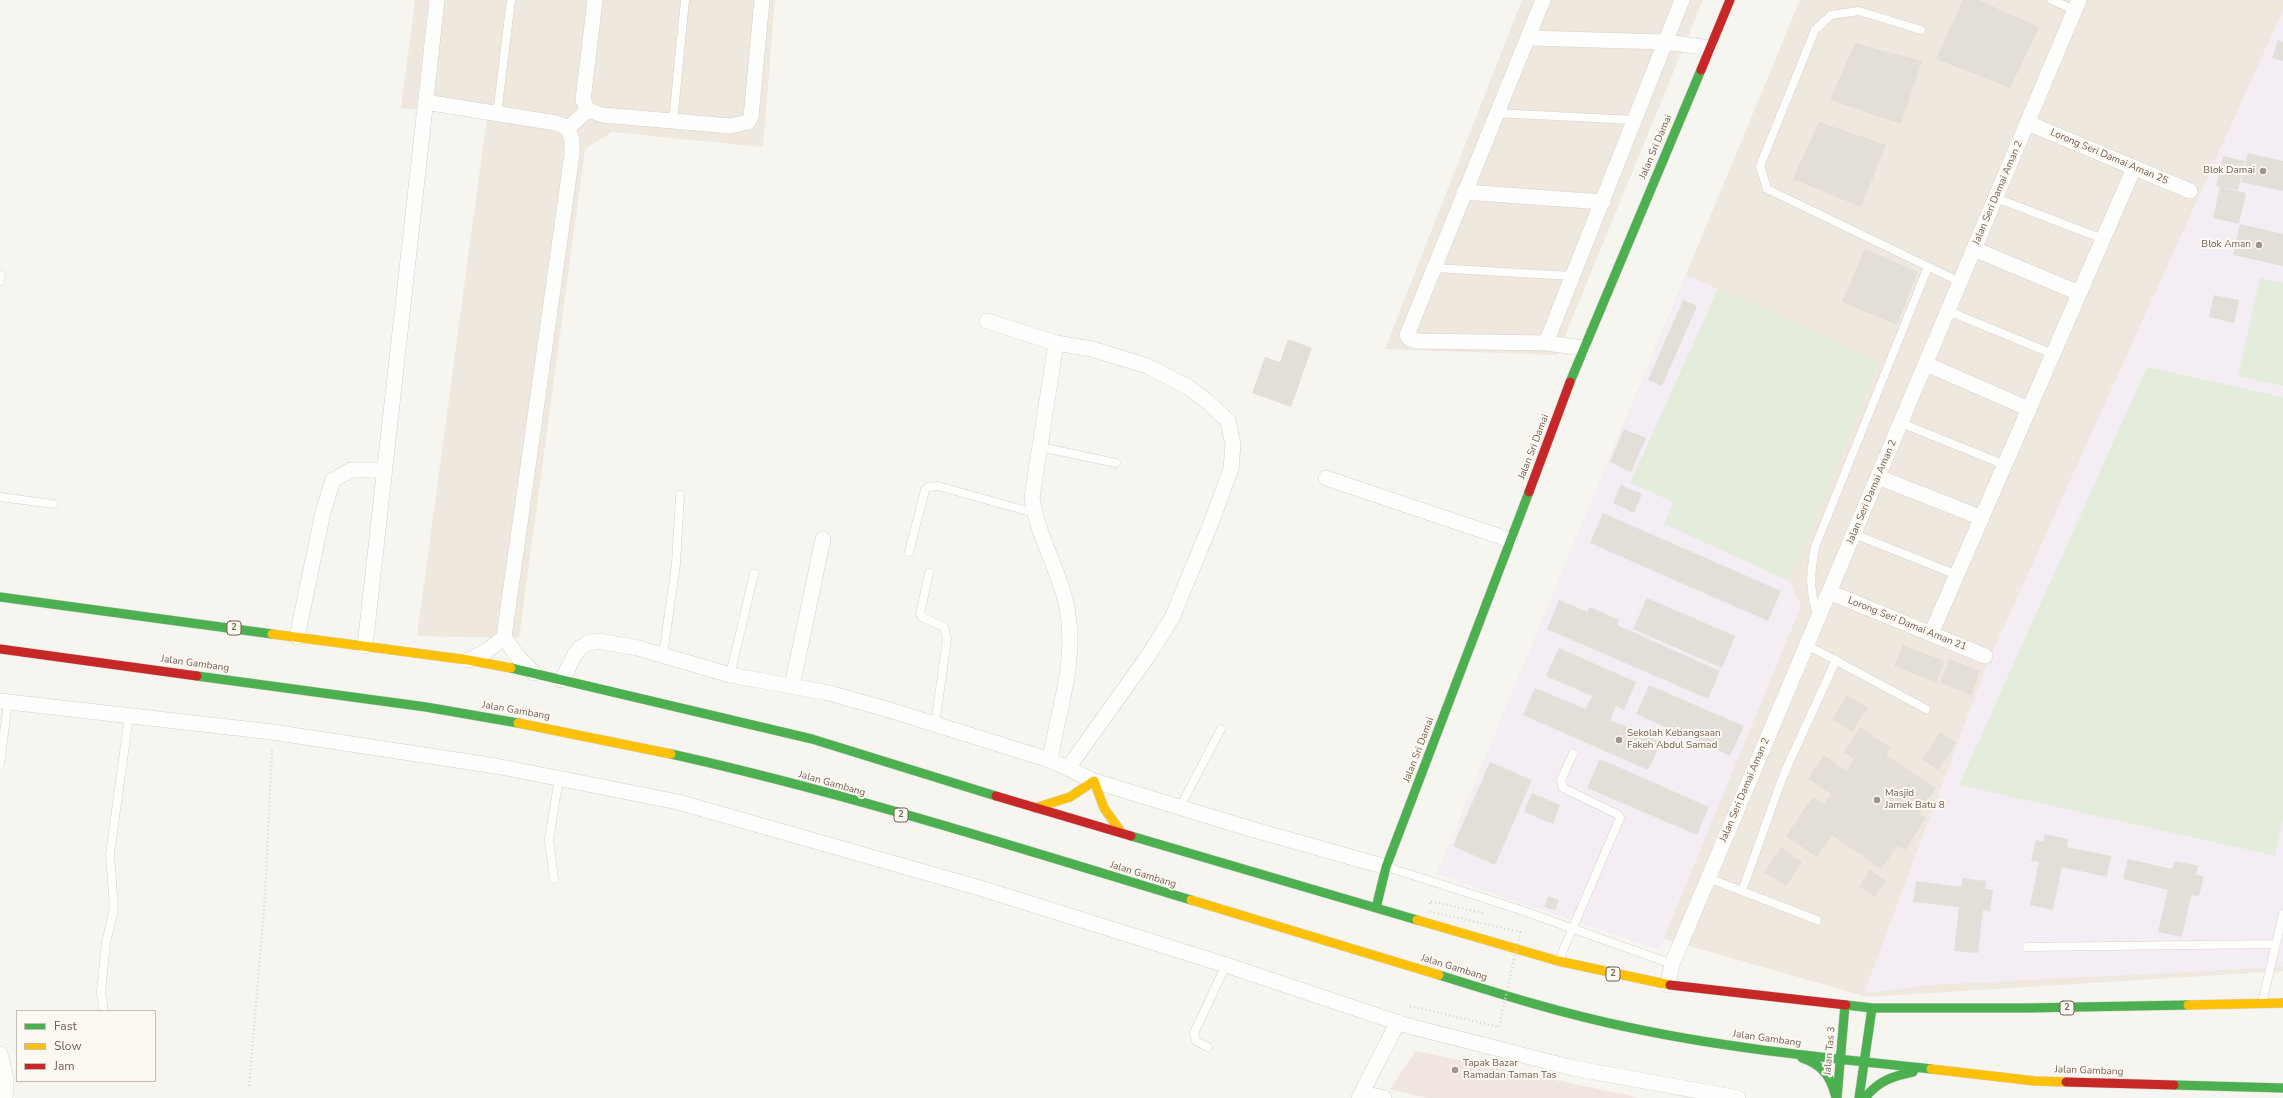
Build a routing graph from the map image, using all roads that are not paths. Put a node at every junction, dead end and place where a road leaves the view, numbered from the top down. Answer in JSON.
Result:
{"nodes":[{"id":1,"x":437,"y":0,"type":"edge"},
{"id":2,"x":511,"y":0,"type":"edge"},
{"id":3,"x":594,"y":0,"type":"edge"},
{"id":4,"x":685,"y":0,"type":"edge"},
{"id":5,"x":762,"y":0,"type":"edge"},
{"id":6,"x":1543,"y":0,"type":"edge"},
{"id":7,"x":1682,"y":0,"type":"edge"},
{"id":8,"x":1730,"y":0,"type":"edge"},
{"id":9,"x":2052,"y":0,"type":"edge"},
{"id":10,"x":2077,"y":5,"type":"edge"},
{"id":11,"x":1922,"y":30,"type":"dead end"},
{"id":12,"x":1528,"y":38,"type":"junction"},
{"id":13,"x":1665,"y":42,"type":"junction"},
{"id":14,"x":1710,"y":48,"type":"junction"},
{"id":15,"x":425,"y":102,"type":"junction"},
{"id":16,"x":588,"y":110,"type":"junction"},
{"id":17,"x":1496,"y":113,"type":"junction"},
{"id":18,"x":497,"y":114,"type":"junction"},
{"id":19,"x":1634,"y":120,"type":"junction"},
{"id":20,"x":673,"y":121,"type":"junction"},
{"id":21,"x":2028,"y":123,"type":"junction"},
{"id":22,"x":568,"y":128,"type":"junction"},
{"id":23,"x":2134,"y":168,"type":"junction"},
{"id":24,"x":2190,"y":191,"type":"dead end"},
{"id":25,"x":1464,"y":192,"type":"junction"},
{"id":26,"x":1996,"y":198,"type":"junction"},
{"id":27,"x":1603,"y":202,"type":"junction"},
{"id":28,"x":2102,"y":239,"type":"junction"},
{"id":29,"x":1974,"y":249,"type":"junction"},
{"id":30,"x":1928,"y":267,"type":"junction"},
{"id":31,"x":1435,"y":268,"type":"junction"},
{"id":32,"x":1572,"y":276,"type":"junction"},
{"id":33,"x":1960,"y":282,"type":"junction"},
{"id":34,"x":2079,"y":294,"type":"junction"},
{"id":35,"x":1948,"y":311,"type":"junction"},
{"id":36,"x":987,"y":321,"type":"dead end"},
{"id":37,"x":1056,"y":343,"type":"junction"},
{"id":38,"x":1546,"y":343,"type":"junction"},
{"id":39,"x":1584,"y":348,"type":"junction"},
{"id":40,"x":2053,"y":354,"type":"junction"},
{"id":41,"x":1926,"y":364,"type":"junction"},
{"id":42,"x":2029,"y":409,"type":"junction"},
{"id":43,"x":1900,"y":423,"type":"junction"},
{"id":44,"x":1040,"y":446,"type":"junction"},
{"id":45,"x":1116,"y":463,"type":"dead end"},
{"id":46,"x":2005,"y":465,"type":"junction"},
{"id":47,"x":384,"y":470,"type":"junction"},
{"id":48,"x":1878,"y":477,"type":"junction"},
{"id":49,"x":1326,"y":478,"type":"dead end"},
{"id":50,"x":680,"y":495,"type":"dead end"},
{"id":51,"x":0,"y":497,"type":"edge"},
{"id":52,"x":53,"y":504,"type":"dead end"},
{"id":53,"x":1034,"y":513,"type":"junction"},
{"id":54,"x":1982,"y":518,"type":"junction"},
{"id":55,"x":1854,"y":534,"type":"junction"},
{"id":56,"x":823,"y":539,"type":"dead end"},
{"id":57,"x":1510,"y":540,"type":"junction"},
{"id":58,"x":909,"y":552,"type":"dead end"},
{"id":59,"x":928,"y":573,"type":"dead end"},
{"id":60,"x":754,"y":574,"type":"dead end"},
{"id":61,"x":1957,"y":575,"type":"junction"},
{"id":62,"x":1829,"y":592,"type":"junction"},
{"id":63,"x":0,"y":597,"type":"edge"},
{"id":64,"x":1818,"y":618,"type":"junction"},
{"id":65,"x":1931,"y":634,"type":"junction"},
{"id":66,"x":297,"y":637,"type":"junction"},
{"id":67,"x":504,"y":637,"type":"junction"},
{"id":68,"x":1807,"y":645,"type":"junction"},
{"id":69,"x":365,"y":646,"type":"junction"},
{"id":70,"x":0,"y":649,"type":"edge"},
{"id":71,"x":663,"y":654,"type":"junction"},
{"id":72,"x":1984,"y":656,"type":"dead end"},
{"id":73,"x":468,"y":660,"type":"junction"},
{"id":74,"x":1836,"y":660,"type":"junction"},
{"id":75,"x":535,"y":673,"type":"junction"},
{"id":76,"x":730,"y":675,"type":"junction"},
{"id":77,"x":562,"y":680,"type":"junction"},
{"id":78,"x":792,"y":686,"type":"junction"},
{"id":79,"x":4,"y":702,"type":"edge"},
{"id":80,"x":1926,"y":709,"type":"dead end"},
{"id":81,"x":129,"y":716,"type":"junction"},
{"id":82,"x":935,"y":724,"type":"junction"},
{"id":83,"x":1221,"y":729,"type":"dead end"},
{"id":84,"x":1573,"y":754,"type":"dead end"},
{"id":85,"x":1050,"y":760,"type":"junction"},
{"id":86,"x":0,"y":764,"type":"edge"},
{"id":87,"x":1068,"y":768,"type":"junction"},
{"id":88,"x":559,"y":778,"type":"junction"},
{"id":89,"x":1094,"y":781,"type":"junction"},
{"id":90,"x":1180,"y":807,"type":"junction"},
{"id":91,"x":1035,"y":808,"type":"junction"},
{"id":92,"x":1121,"y":832,"type":"junction"},
{"id":93,"x":1386,"y":867,"type":"junction"},
{"id":94,"x":1708,"y":878,"type":"junction"},
{"id":95,"x":554,"y":880,"type":"dead end"},
{"id":96,"x":1742,"y":891,"type":"junction"},
{"id":97,"x":1376,"y":908,"type":"junction"},
{"id":98,"x":2283,"y":914,"type":"edge"},
{"id":99,"x":1817,"y":920,"type":"dead end"},
{"id":100,"x":1572,"y":928,"type":"junction"},
{"id":101,"x":2275,"y":944,"type":"junction"},
{"id":102,"x":2027,"y":947,"type":"dead end"},
{"id":103,"x":1558,"y":961,"type":"junction"},
{"id":104,"x":1672,"y":964,"type":"junction"},
{"id":105,"x":1226,"y":965,"type":"junction"},
{"id":106,"x":1668,"y":985,"type":"junction"},
{"id":107,"x":2262,"y":1004,"type":"junction"},
{"id":108,"x":2283,"y":1004,"type":"edge"},
{"id":109,"x":1846,"y":1006,"type":"junction"},
{"id":110,"x":1872,"y":1008,"type":"junction"},
{"id":111,"x":104,"y":1010,"type":"edge"},
{"id":112,"x":1398,"y":1022,"type":"junction"},
{"id":113,"x":1208,"y":1047,"type":"dead end"},
{"id":114,"x":0,"y":1054,"type":"edge"},
{"id":115,"x":1786,"y":1054,"type":"junction"},
{"id":116,"x":1840,"y":1059,"type":"junction"},
{"id":117,"x":1865,"y":1062,"type":"junction"},
{"id":118,"x":1928,"y":1069,"type":"junction"},
{"id":119,"x":2283,"y":1088,"type":"edge"},
{"id":120,"x":1361,"y":1095,"type":"edge"},
{"id":121,"x":5,"y":1098,"type":"edge"},
{"id":122,"x":1384,"y":1098,"type":"edge"},
{"id":123,"x":1738,"y":1098,"type":"edge"},
{"id":124,"x":1837,"y":1098,"type":"edge"},
{"id":125,"x":1859,"y":1098,"type":"edge"},
{"id":126,"x":1865,"y":1098,"type":"edge"}],
"edges":[{"from":1,"to":15,"type":"street"},
{"from":2,"to":18,"type":"lane"},
{"from":3,"to":16,"type":"street"},
{"from":4,"to":20,"type":"lane"},
{"from":5,"to":20,"type":"street"},
{"from":6,"to":12,"type":"street"},
{"from":7,"to":13,"type":"street"},
{"from":8,"to":14,"type":"main road","name":"Jalan Sri Damai"},
{"from":9,"to":10,"type":"lane"},
{"from":10,"to":21,"type":"street","name":"Jalan Seri Damai Aman 2"},
{"from":11,"to":30,"type":"lane"},
{"from":12,"to":13,"type":"street"},
{"from":12,"to":17,"type":"street"},
{"from":13,"to":14,"type":"street"},
{"from":13,"to":19,"type":"street"},
{"from":14,"to":39,"type":"main road","name":"Jalan Sri Damai"},
{"from":15,"to":18,"type":"street"},
{"from":15,"to":47,"type":"street"},
{"from":16,"to":20,"type":"street"},
{"from":16,"to":22,"type":"street"},
{"from":17,"to":19,"type":"lane"},
{"from":17,"to":25,"type":"street"},
{"from":18,"to":22,"type":"street"},
{"from":19,"to":27,"type":"street"},
{"from":21,"to":23,"type":"street","name":"Lorong Seri Damai Aman 25"},
{"from":21,"to":26,"type":"street","name":"Jalan Seri Damai Aman 2"},
{"from":22,"to":67,"type":"street"},
{"from":23,"to":24,"type":"street","name":"Lorong Seri Damai Aman 25"},
{"from":23,"to":28,"type":"street"},
{"from":25,"to":27,"type":"street"},
{"from":25,"to":31,"type":"street"},
{"from":26,"to":28,"type":"lane"},
{"from":26,"to":29,"type":"street","name":"Jalan Seri Damai Aman 2"},
{"from":27,"to":32,"type":"street"},
{"from":28,"to":34,"type":"street"},
{"from":29,"to":33,"type":"street","name":"Jalan Seri Damai Aman 2"},
{"from":29,"to":34,"type":"street"},
{"from":30,"to":33,"type":"lane"},
{"from":30,"to":64,"type":"lane"},
{"from":31,"to":32,"type":"lane"},
{"from":31,"to":38,"type":"street"},
{"from":32,"to":38,"type":"street"},
{"from":33,"to":35,"type":"street","name":"Jalan Seri Damai Aman 2"},
{"from":34,"to":40,"type":"street"},
{"from":35,"to":40,"type":"lane"},
{"from":35,"to":41,"type":"street","name":"Jalan Seri Damai Aman 2"},
{"from":36,"to":37,"type":"street"},
{"from":37,"to":44,"type":"street"},
{"from":37,"to":87,"type":"street"},
{"from":38,"to":39,"type":"street"},
{"from":39,"to":57,"type":"main road","name":"Jalan Sri Damai"},
{"from":40,"to":42,"type":"street"},
{"from":41,"to":42,"type":"street"},
{"from":41,"to":43,"type":"street","name":"Jalan Seri Damai Aman 2"},
{"from":42,"to":46,"type":"street"},
{"from":43,"to":46,"type":"lane"},
{"from":43,"to":48,"type":"street","name":"Jalan Seri Damai Aman 2"},
{"from":44,"to":45,"type":"lane"},
{"from":44,"to":53,"type":"street"},
{"from":46,"to":54,"type":"street"},
{"from":47,"to":66,"type":"street"},
{"from":47,"to":69,"type":"street"},
{"from":48,"to":54,"type":"street"},
{"from":48,"to":55,"type":"street","name":"Jalan Seri Damai Aman 2"},
{"from":49,"to":57,"type":"street"},
{"from":50,"to":71,"type":"lane"},
{"from":51,"to":52,"type":"lane"},
{"from":53,"to":58,"type":"lane"},
{"from":53,"to":85,"type":"street"},
{"from":54,"to":61,"type":"street"},
{"from":55,"to":61,"type":"lane"},
{"from":55,"to":62,"type":"street","name":"Jalan Seri Damai Aman 2"},
{"from":56,"to":78,"type":"street"},
{"from":57,"to":93,"type":"main road","name":"Jalan Sri Damai"},
{"from":59,"to":82,"type":"lane"},
{"from":60,"to":76,"type":"lane"},
{"from":61,"to":65,"type":"street"},
{"from":62,"to":64,"type":"street","name":"Jalan Seri Damai Aman 2"},
{"from":62,"to":65,"type":"street","name":"Lorong Seri Damai Aman 21"},
{"from":63,"to":66,"type":"main road","number":"2"},
{"from":64,"to":68,"type":"street","name":"Jalan Seri Damai Aman 2"},
{"from":65,"to":72,"type":"street","name":"Lorong Seri Damai Aman 21"},
{"from":66,"to":69,"type":"main road","number":"2"},
{"from":67,"to":73,"type":"street"},
{"from":67,"to":75,"type":"street"},
{"from":68,"to":74,"type":"lane"},
{"from":68,"to":94,"type":"street","name":"Jalan Seri Damai Aman 2"},
{"from":69,"to":73,"type":"main road","number":"2"},
{"from":70,"to":115,"type":"main road","name":"Jalan Gambang","number":"2"},
{"from":71,"to":76,"type":"street"},
{"from":71,"to":77,"type":"street"},
{"from":73,"to":75,"type":"main road","number":"2"},
{"from":74,"to":80,"type":"lane"},
{"from":74,"to":96,"type":"lane"},
{"from":75,"to":77,"type":"main road","number":"2"},
{"from":76,"to":78,"type":"street"},
{"from":77,"to":91,"type":"main road","number":"2"},
{"from":78,"to":82,"type":"street"},
{"from":79,"to":81,"type":"street"},
{"from":79,"to":86,"type":"lane"},
{"from":81,"to":88,"type":"street"},
{"from":81,"to":111,"type":"lane"},
{"from":82,"to":85,"type":"street"},
{"from":83,"to":90,"type":"lane"},
{"from":84,"to":100,"type":"lane"},
{"from":85,"to":87,"type":"street"},
{"from":87,"to":89,"type":"street"},
{"from":88,"to":95,"type":"lane"},
{"from":88,"to":105,"type":"street"},
{"from":89,"to":90,"type":"street"},
{"from":89,"to":91,"type":"main road"},
{"from":89,"to":92,"type":"main road"},
{"from":90,"to":93,"type":"street"},
{"from":91,"to":92,"type":"main road","number":"2"},
{"from":92,"to":97,"type":"main road","number":"2"},
{"from":93,"to":97,"type":"main road","name":"Jalan Sri Damai"},
{"from":93,"to":100,"type":"lane"},
{"from":94,"to":96,"type":"lane"},
{"from":94,"to":104,"type":"street","name":"Jalan Seri Damai Aman 2"},
{"from":96,"to":99,"type":"lane"},
{"from":97,"to":103,"type":"main road","number":"2"},
{"from":98,"to":101,"type":"lane"},
{"from":100,"to":103,"type":"lane"},
{"from":100,"to":104,"type":"lane"},
{"from":101,"to":102,"type":"lane"},
{"from":101,"to":107,"type":"lane"},
{"from":103,"to":106,"type":"main road","number":"2"},
{"from":104,"to":106,"type":"street","name":"Jalan Seri Damai Aman 2"},
{"from":105,"to":112,"type":"street"},
{"from":105,"to":113,"type":"lane"},
{"from":106,"to":109,"type":"main road","number":"2"},
{"from":107,"to":108,"type":"main road","number":"2"},
{"from":107,"to":110,"type":"main road","number":"2"},
{"from":109,"to":110,"type":"main road","number":"2"},
{"from":109,"to":116,"type":"main road","name":"Jalan Tas 3"},
{"from":110,"to":117,"type":"main road"},
{"from":112,"to":120,"type":"street"},
{"from":112,"to":123,"type":"street"},
{"from":114,"to":121,"type":"street"},
{"from":115,"to":116,"type":"main road","name":"Jalan Gambang","number":"2"},
{"from":115,"to":124,"type":"main road"},
{"from":116,"to":117,"type":"main road","name":"Jalan Gambang","number":"2"},
{"from":116,"to":124,"type":"main road","name":"Jalan Tas 3"},
{"from":117,"to":118,"type":"main road","name":"Jalan Gambang","number":"2"},
{"from":117,"to":125,"type":"main road"},
{"from":118,"to":119,"type":"main road","name":"Jalan Gambang","number":"2"},
{"from":118,"to":126,"type":"main road"},
{"from":120,"to":122,"type":"street"}]}
